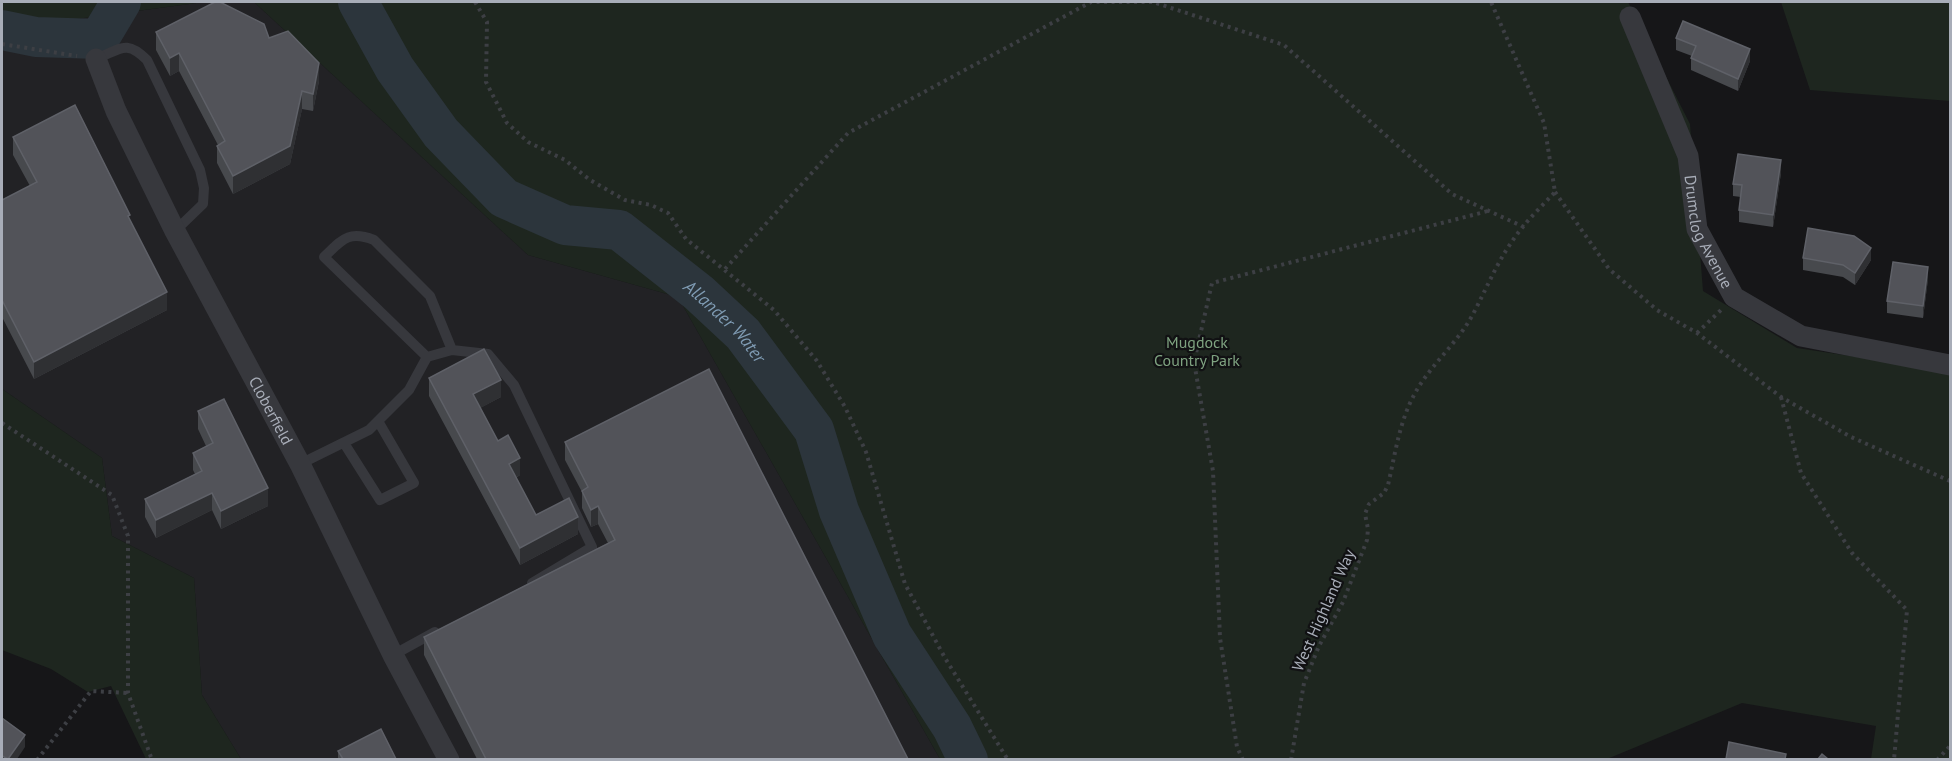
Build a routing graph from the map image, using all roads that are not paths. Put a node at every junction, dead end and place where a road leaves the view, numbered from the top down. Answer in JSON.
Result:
{"nodes":[{"id":1,"x":1630,"y":17,"type":"dead end"},
{"id":2,"x":96,"y":59,"type":"joint"},
{"id":3,"x":175,"y":231,"type":"junction"},
{"id":4,"x":452,"y":350,"type":"junction"},
{"id":5,"x":427,"y":357,"type":"junction"},
{"id":6,"x":1950,"y":365,"type":"edge"},
{"id":7,"x":378,"y":421,"type":"junction"},
{"id":8,"x":344,"y":443,"type":"junction"},
{"id":9,"x":300,"y":464,"type":"junction"},
{"id":10,"x":521,"y":589,"type":"edge"},
{"id":11,"x":441,"y":629,"type":"edge"},
{"id":12,"x":393,"y":655,"type":"junction"},
{"id":13,"x":449,"y":759,"type":"edge"}],
"edges":[{"from":1,"to":6,"type":"street","name":"Drumclog Avenue"},
{"from":2,"to":3,"type":"street","name":"Cloberfield"},
{"from":2,"to":3,"type":"lane"},
{"from":3,"to":9,"type":"street","name":"Cloberfield"},
{"from":4,"to":5,"type":"lane"},
{"from":4,"to":5,"type":"lane"},
{"from":4,"to":10,"type":"lane"},
{"from":5,"to":7,"type":"lane"},
{"from":7,"to":8,"type":"lane"},
{"from":7,"to":8,"type":"lane"},
{"from":8,"to":9,"type":"lane"},
{"from":9,"to":12,"type":"street","name":"Cloberfield"},
{"from":11,"to":12,"type":"lane"},
{"from":12,"to":13,"type":"street","name":"Cloberfield"}]}
